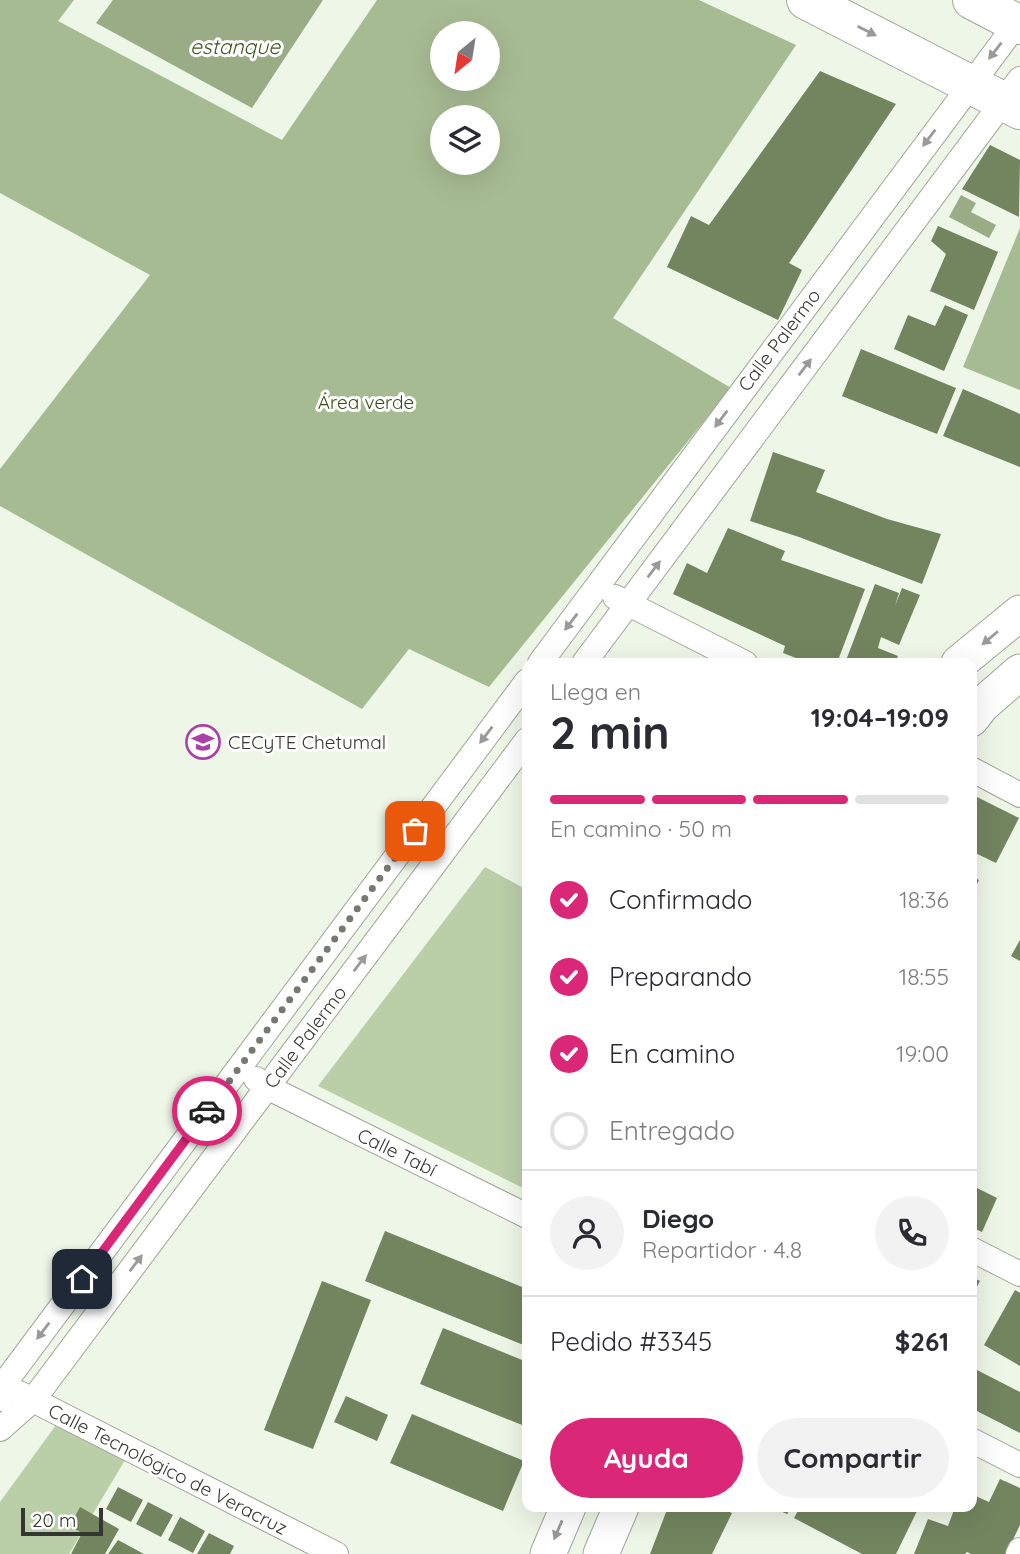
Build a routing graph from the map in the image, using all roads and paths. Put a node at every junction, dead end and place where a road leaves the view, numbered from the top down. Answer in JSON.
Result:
{"nodes":[{"id":1,"x":806,"y":0,"type":"edge"},
{"id":2,"x":972,"y":0,"type":"edge"},
{"id":3,"x":1019,"y":22,"type":"edge"},
{"id":4,"x":970,"y":83,"type":"junction"},
{"id":5,"x":1015,"y":97,"type":"edge"},
{"id":6,"x":597,"y":586,"type":"junction"},
{"id":7,"x":627,"y":605,"type":"junction"},
{"id":8,"x":1020,"y":613,"type":"edge"},
{"id":9,"x":544,"y":658,"type":"edge"},
{"id":10,"x":588,"y":658,"type":"edge"},
{"id":11,"x":735,"y":658,"type":"edge"},
{"id":12,"x":965,"y":658,"type":"edge"},
{"id":13,"x":1020,"y":672,"type":"edge"},
{"id":14,"x":522,"y":688,"type":"edge"},
{"id":15,"x":977,"y":711,"type":"edge"},
{"id":16,"x":522,"y":747,"type":"edge"},
{"id":17,"x":977,"y":772,"type":"edge"},
{"id":18,"x":1020,"y":795,"type":"edge"},
{"id":19,"x":240,"y":1066,"type":"junction"},
{"id":20,"x":267,"y":1087,"type":"junction"},
{"id":21,"x":522,"y":1214,"type":"edge"},
{"id":22,"x":977,"y":1252,"type":"edge"},
{"id":23,"x":1020,"y":1274,"type":"edge"},
{"id":24,"x":1,"y":1389,"type":"edge"},
{"id":25,"x":33,"y":1400,"type":"junction"},
{"id":26,"x":0,"y":1429,"type":"edge"},
{"id":27,"x":977,"y":1443,"type":"edge"},
{"id":28,"x":1020,"y":1465,"type":"edge"},
{"id":29,"x":566,"y":1512,"type":"edge"},
{"id":30,"x":619,"y":1512,"type":"edge"},
{"id":31,"x":336,"y":1554,"type":"edge"},
{"id":32,"x":548,"y":1554,"type":"edge"},
{"id":33,"x":601,"y":1554,"type":"edge"}],
"edges":[{"from":1,"to":4,"type":"main road","one_way":true},
{"from":2,"to":3,"type":"main road"},
{"from":3,"to":4,"type":"street","name":"Calle Palermo","one_way":true},
{"from":4,"to":5,"type":"main road"},
{"from":4,"to":6,"type":"street","name":"Calle Palermo","one_way":true},
{"from":7,"to":5,"type":"street","name":"Calle Palermo","one_way":true},
{"from":6,"to":7,"type":"street"},
{"from":6,"to":9,"type":"street","name":"Calle Palermo","one_way":true},
{"from":7,"to":10,"type":"street","name":"Calle Palermo"},
{"from":7,"to":11,"type":"street"},
{"from":8,"to":12,"type":"street","one_way":true},
{"from":13,"to":15,"type":"street"},
{"from":14,"to":19,"type":"street","name":"Calle Palermo","one_way":true},
{"from":20,"to":16,"type":"street","name":"Calle Palermo","one_way":true},
{"from":17,"to":18,"type":"street"},
{"from":19,"to":20,"type":"street","name":"Calle Tabí"},
{"from":19,"to":24,"type":"street","name":"Calle Palermo","one_way":true},
{"from":20,"to":21,"type":"street","name":"Calle Tabí"},
{"from":25,"to":20,"type":"street","name":"Calle Palermo","one_way":true},
{"from":22,"to":23,"type":"street"},
{"from":24,"to":25,"type":"street","name":"Calle Tecnológico de Veracruz"},
{"from":25,"to":26,"type":"street","name":"Calle Palermo"},
{"from":25,"to":31,"type":"street","name":"Calle Tecnológico de Veracruz"},
{"from":27,"to":28,"type":"street"},
{"from":29,"to":32,"type":"street","one_way":true},
{"from":30,"to":33,"type":"street"}]}
